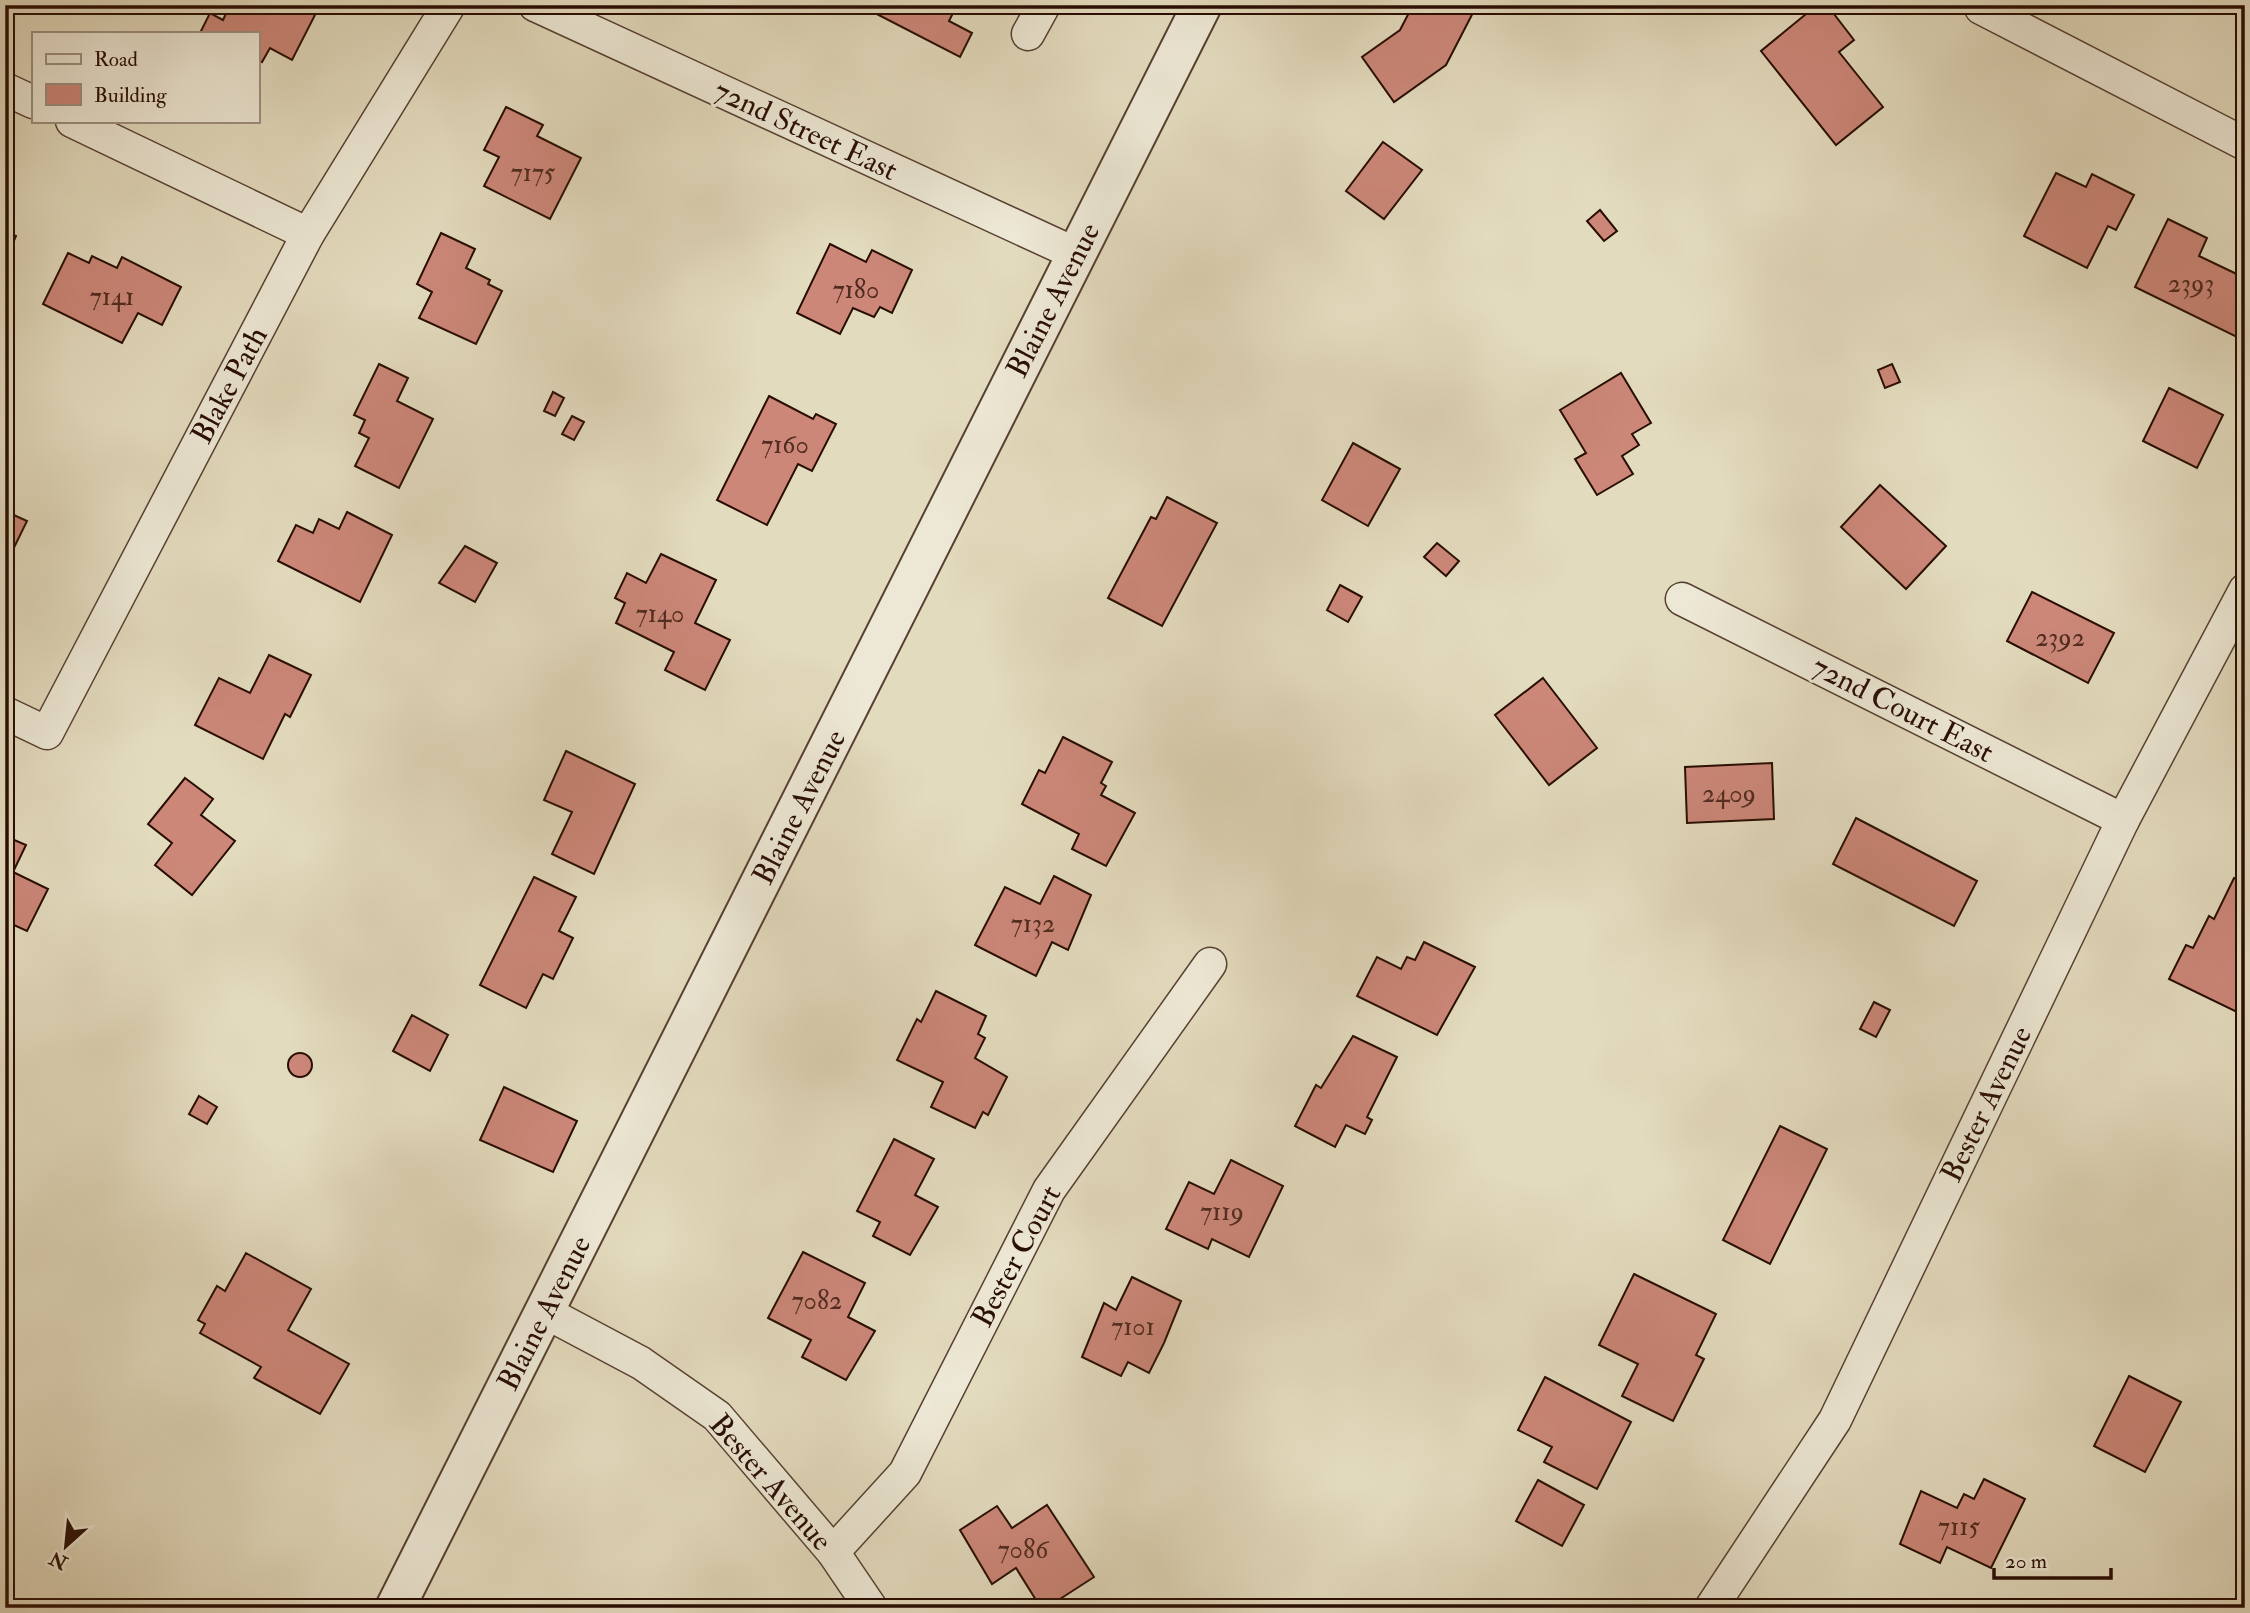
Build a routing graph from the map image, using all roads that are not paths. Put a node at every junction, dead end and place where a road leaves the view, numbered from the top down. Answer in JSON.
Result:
{"nodes":[{"id":1,"x":449,"y":5,"type":"edge"},
{"id":2,"x":535,"y":5,"type":"edge"},
{"id":3,"x":1044,"y":5,"type":"edge"},
{"id":4,"x":1202,"y":5,"type":"edge"},
{"id":5,"x":1981,"y":8,"type":"dead end"},
{"id":6,"x":1028,"y":34,"type":"dead end"},
{"id":7,"x":5,"y":89,"type":"edge"},
{"id":8,"x":32,"y":102,"type":"edge"},
{"id":9,"x":74,"y":122,"type":"edge"},
{"id":10,"x":2245,"y":144,"type":"edge"},
{"id":11,"x":308,"y":234,"type":"junction"},
{"id":12,"x":1076,"y":254,"type":"junction"},
{"id":13,"x":2245,"y":590,"type":"edge"},
{"id":14,"x":1682,"y":599,"type":"dead end"},
{"id":15,"x":5,"y":713,"type":"edge"},
{"id":16,"x":2123,"y":820,"type":"junction"},
{"id":17,"x":1210,"y":964,"type":"dead end"},
{"id":18,"x":545,"y":1312,"type":"junction"},
{"id":19,"x":833,"y":1552,"type":"junction"},
{"id":20,"x":395,"y":1608,"type":"edge"},
{"id":21,"x":871,"y":1608,"type":"edge"},
{"id":22,"x":1711,"y":1608,"type":"edge"}],
"edges":[{"from":1,"to":11,"type":"street","name":"Blake Path"},
{"from":2,"to":12,"type":"street","name":"72nd Street East"},
{"from":3,"to":6,"type":"street"},
{"from":4,"to":12,"type":"street","name":"Blaine Avenue"},
{"from":5,"to":10,"type":"street"},
{"from":7,"to":8,"type":"street"},
{"from":9,"to":11,"type":"street"},
{"from":11,"to":15,"type":"street","name":"Blake Path"},
{"from":12,"to":18,"type":"street","name":"Blaine Avenue"},
{"from":13,"to":16,"type":"street","name":"Bester Avenue"},
{"from":14,"to":16,"type":"street","name":"72nd Court East"},
{"from":16,"to":22,"type":"street","name":"Bester Avenue"},
{"from":17,"to":19,"type":"street","name":"Bester Court"},
{"from":18,"to":19,"type":"street","name":"Bester Avenue"},
{"from":18,"to":20,"type":"street","name":"Blaine Avenue"},
{"from":19,"to":21,"type":"street","name":"Bester Avenue"}]}
